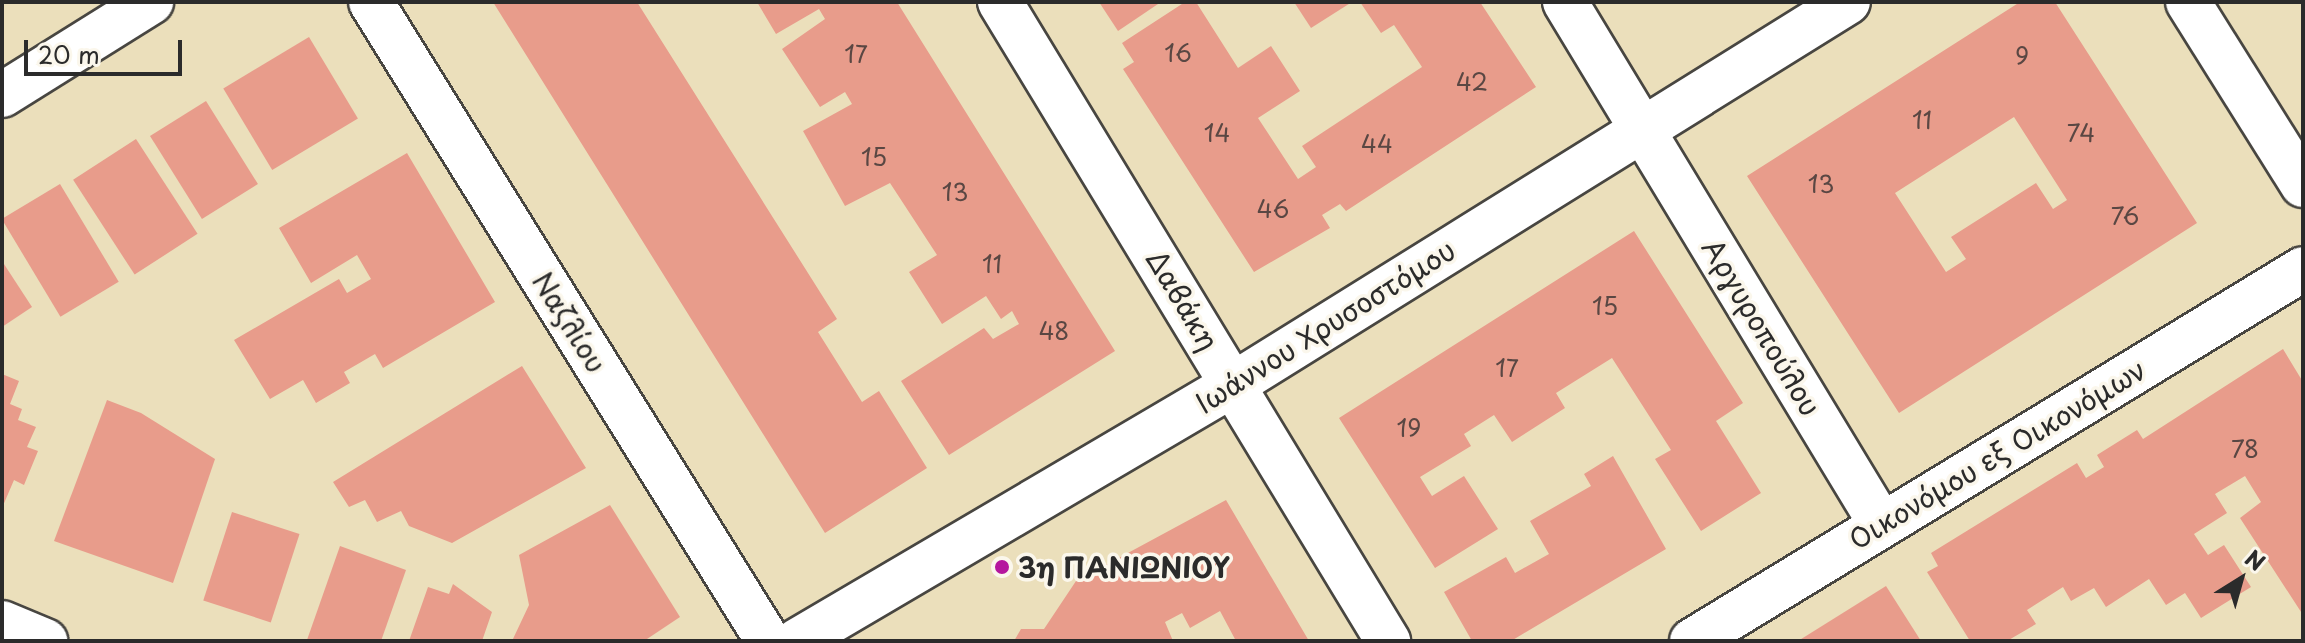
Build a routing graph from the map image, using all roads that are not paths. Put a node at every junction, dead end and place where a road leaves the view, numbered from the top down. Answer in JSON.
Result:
{"nodes":[{"id":1,"x":151,"y":2,"type":"edge"},
{"id":2,"x":371,"y":2,"type":"edge"},
{"id":3,"x":1000,"y":2,"type":"edge"},
{"id":4,"x":1565,"y":2,"type":"edge"},
{"id":5,"x":1848,"y":2,"type":"edge"},
{"id":6,"x":2188,"y":2,"type":"edge"},
{"id":7,"x":2,"y":95,"type":"edge"},
{"id":8,"x":1644,"y":129,"type":"junction"},
{"id":9,"x":2303,"y":185,"type":"edge"},
{"id":10,"x":2303,"y":269,"type":"edge"},
{"id":11,"x":1234,"y":384,"type":"junction"},
{"id":12,"x":1881,"y":524,"type":"junction"},
{"id":13,"x":2,"y":623,"type":"edge"},
{"id":14,"x":45,"y":641,"type":"edge"},
{"id":15,"x":768,"y":641,"type":"edge"},
{"id":16,"x":797,"y":641,"type":"edge"},
{"id":17,"x":1388,"y":641,"type":"edge"},
{"id":18,"x":1692,"y":641,"type":"edge"}],
"edges":[{"from":1,"to":7,"type":"street"},
{"from":2,"to":15,"type":"street","name":"Ναζλίου"},
{"from":3,"to":11,"type":"street","name":"Δαβάκη"},
{"from":4,"to":8,"type":"street","name":"Αργυροπούλου"},
{"from":5,"to":8,"type":"street","name":"Ιωάννου Χρυσοστόμου"},
{"from":6,"to":9,"type":"street"},
{"from":8,"to":11,"type":"street","name":"Ιωάννου Χρυσοστόμου"},
{"from":8,"to":12,"type":"street","name":"Αργυροπούλου"},
{"from":10,"to":12,"type":"street","name":"Οικονόμου εξ Οικονόμων"},
{"from":11,"to":16,"type":"street","name":"Ιωάννου Χρυσοστόμου"},
{"from":11,"to":17,"type":"street","name":"Δαβάκη"},
{"from":12,"to":18,"type":"street","name":"Οικονόμου εξ Οικονόμων"},
{"from":13,"to":14,"type":"street"}]}
